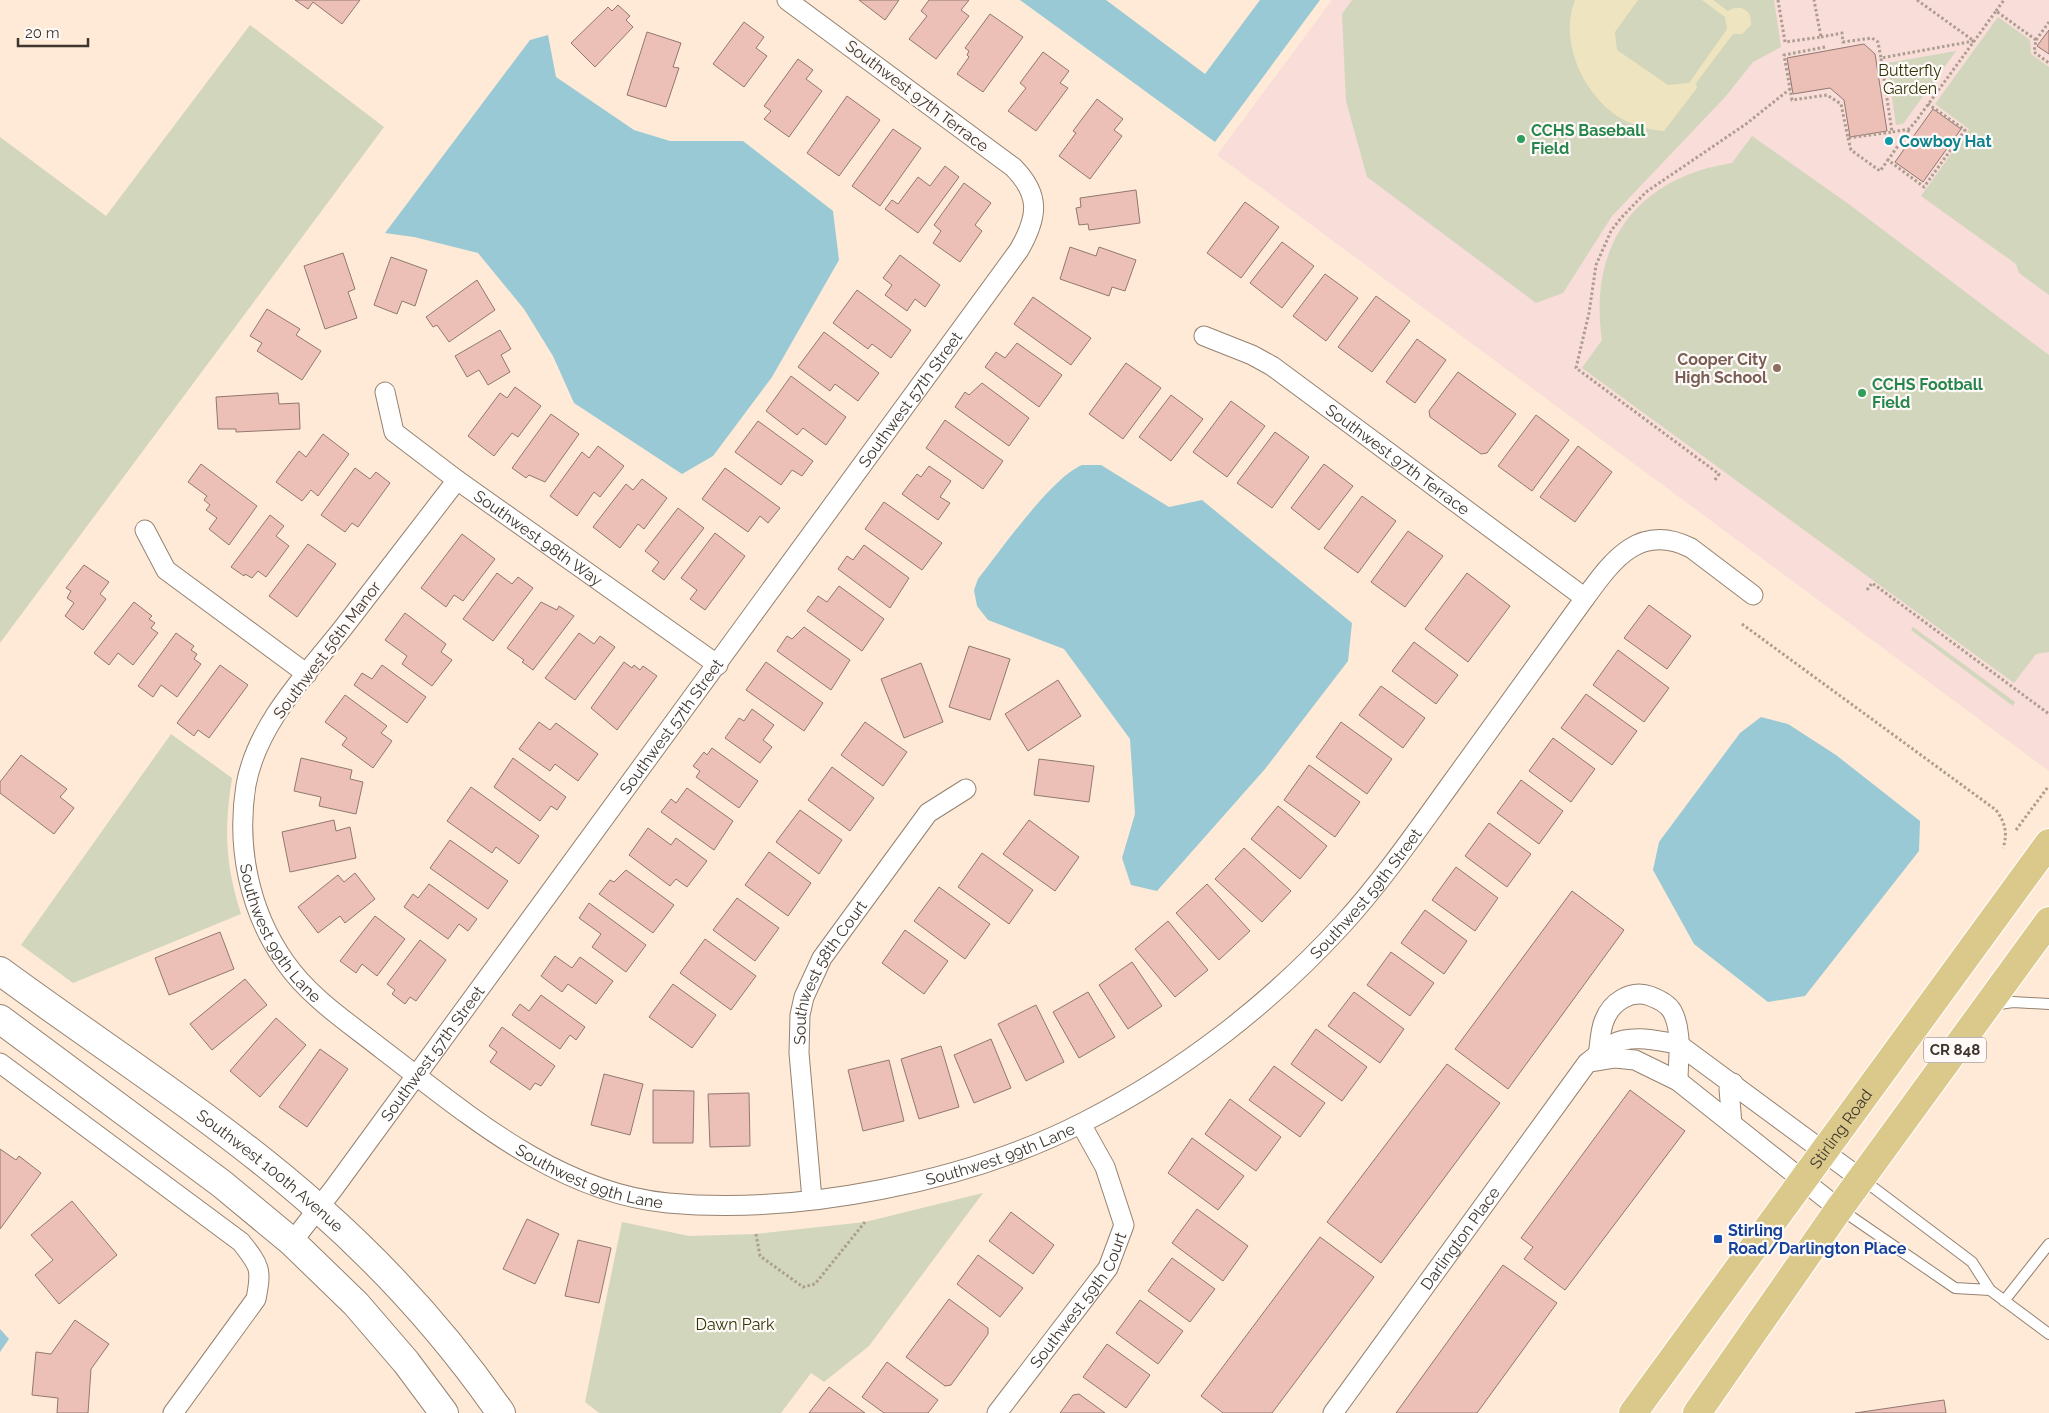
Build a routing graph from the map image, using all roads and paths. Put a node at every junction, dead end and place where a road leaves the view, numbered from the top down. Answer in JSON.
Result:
{"nodes":[{"id":1,"x":787,"y":0,"type":"edge"},
{"id":2,"x":1778,"y":0,"type":"edge"},
{"id":3,"x":1814,"y":0,"type":"edge"},
{"id":4,"x":1916,"y":0,"type":"edge"},
{"id":5,"x":2004,"y":0,"type":"edge"},
{"id":6,"x":1996,"y":11,"type":"junction"},
{"id":7,"x":2049,"y":22,"type":"edge"},
{"id":8,"x":1820,"y":37,"type":"junction"},
{"id":9,"x":2036,"y":40,"type":"junction"},
{"id":10,"x":1974,"y":42,"type":"junction"},
{"id":11,"x":1825,"y":47,"type":"dead end"},
{"id":12,"x":1881,"y":58,"type":"junction"},
{"id":13,"x":2049,"y":62,"type":"edge"},
{"id":14,"x":1790,"y":89,"type":"junction"},
{"id":15,"x":1928,"y":104,"type":"junction"},
{"id":16,"x":1909,"y":129,"type":"junction"},
{"id":17,"x":1892,"y":132,"type":"junction"},
{"id":18,"x":1848,"y":138,"type":"junction"},
{"id":19,"x":1888,"y":160,"type":"junction"},
{"id":20,"x":1034,"y":202,"type":"joint"},
{"id":21,"x":1204,"y":336,"type":"dead end"},
{"id":22,"x":385,"y":392,"type":"dead end"},
{"id":23,"x":457,"y":480,"type":"junction"},
{"id":24,"x":1715,"y":480,"type":"dead end"},
{"id":25,"x":145,"y":530,"type":"dead end"},
{"id":26,"x":1867,"y":590,"type":"dead end"},
{"id":27,"x":1753,"y":595,"type":"dead end"},
{"id":28,"x":1585,"y":598,"type":"junction"},
{"id":29,"x":1742,"y":624,"type":"dead end"},
{"id":30,"x":718,"y":665,"type":"junction"},
{"id":31,"x":307,"y":674,"type":"junction"},
{"id":32,"x":2049,"y":714,"type":"edge"},
{"id":33,"x":2048,"y":787,"type":"edge"},
{"id":34,"x":966,"y":789,"type":"dead end"},
{"id":35,"x":2016,"y":830,"type":"dead end"},
{"id":36,"x":243,"y":840,"type":"joint"},
{"id":37,"x":2049,"y":842,"type":"edge"},
{"id":38,"x":2003,"y":848,"type":"dead end"},
{"id":39,"x":2049,"y":921,"type":"edge"},
{"id":40,"x":0,"y":971,"type":"edge"},
{"id":41,"x":2049,"y":1004,"type":"edge"},
{"id":42,"x":1987,"y":1006,"type":"junction"},
{"id":43,"x":0,"y":1019,"type":"edge"},
{"id":44,"x":1678,"y":1044,"type":"junction"},
{"id":45,"x":1592,"y":1059,"type":"junction"},
{"id":46,"x":0,"y":1063,"type":"edge"},
{"id":47,"x":416,"y":1075,"type":"junction"},
{"id":48,"x":1678,"y":1080,"type":"junction"},
{"id":49,"x":1733,"y":1083,"type":"junction"},
{"id":50,"x":1081,"y":1124,"type":"junction"},
{"id":51,"x":1732,"y":1124,"type":"junction"},
{"id":52,"x":1825,"y":1150,"type":"junction"},
{"id":53,"x":1861,"y":1179,"type":"junction"},
{"id":54,"x":1802,"y":1181,"type":"junction"},
{"id":55,"x":812,"y":1199,"type":"junction"},
{"id":56,"x":319,"y":1208,"type":"junction"},
{"id":57,"x":1839,"y":1209,"type":"junction"},
{"id":58,"x":865,"y":1222,"type":"dead end"},
{"id":59,"x":756,"y":1234,"type":"dead end"},
{"id":60,"x":292,"y":1242,"type":"junction"},
{"id":61,"x":2049,"y":1244,"type":"edge"},
{"id":62,"x":2049,"y":1256,"type":"edge"},
{"id":63,"x":2037,"y":1260,"type":"junction"},
{"id":64,"x":1990,"y":1290,"type":"junction"},
{"id":65,"x":2004,"y":1301,"type":"junction"},
{"id":66,"x":2049,"y":1334,"type":"edge"},
{"id":67,"x":172,"y":1413,"type":"edge"},
{"id":68,"x":444,"y":1413,"type":"edge"},
{"id":69,"x":501,"y":1413,"type":"edge"},
{"id":70,"x":997,"y":1413,"type":"edge"},
{"id":71,"x":1333,"y":1413,"type":"edge"},
{"id":72,"x":1633,"y":1413,"type":"edge"},
{"id":73,"x":1698,"y":1413,"type":"edge"}],
"edges":[{"from":1,"to":20,"type":"street","name":"Southwest 97th Terrace"},
{"from":2,"to":8,"type":"path"},
{"from":3,"to":8,"type":"path"},
{"from":4,"to":10,"type":"path"},
{"from":5,"to":6,"type":"path"},
{"from":6,"to":9,"type":"path"},
{"from":6,"to":10,"type":"path"},
{"from":7,"to":9,"type":"path"},
{"from":8,"to":12,"type":"path"},
{"from":9,"to":13,"type":"path"},
{"from":10,"to":12,"type":"path"},
{"from":10,"to":15,"type":"path"},
{"from":11,"to":14,"type":"path"},
{"from":12,"to":17,"type":"path"},
{"from":14,"to":18,"type":"path"},
{"from":14,"to":24,"type":"path"},
{"from":15,"to":16,"type":"path"},
{"from":15,"to":19,"type":"path"},
{"from":16,"to":17,"type":"path"},
{"from":16,"to":19,"type":"path"},
{"from":17,"to":18,"type":"path"},
{"from":18,"to":19,"type":"path"},
{"from":20,"to":30,"type":"street","name":"Southwest 57th Street"},
{"from":21,"to":28,"type":"street","name":"Southwest 97th Terrace"},
{"from":22,"to":23,"type":"street","name":"Southwest 98th Way"},
{"from":23,"to":30,"type":"street","name":"Southwest 98th Way"},
{"from":23,"to":31,"type":"street","name":"Southwest 56th Manor"},
{"from":25,"to":31,"type":"street"},
{"from":26,"to":32,"type":"path"},
{"from":27,"to":28,"type":"street","name":"Southwest 59th Street"},
{"from":28,"to":50,"type":"street","name":"Southwest 59th Street"},
{"from":29,"to":38,"type":"path"},
{"from":30,"to":47,"type":"street","name":"Southwest 57th Street"},
{"from":31,"to":36,"type":"street","name":"Southwest 56th Manor"},
{"from":33,"to":35,"type":"path"},
{"from":34,"to":55,"type":"street","name":"Southwest 58th Court"},
{"from":36,"to":47,"type":"street","name":"Southwest 99th Lane"},
{"from":37,"to":52,"type":"main road","name":"Stirling Road","number":"CR 848"},
{"from":39,"to":42,"type":"main road","number":"CR 848"},
{"from":40,"to":56,"type":"main road","name":"Southwest 100th Avenue"},
{"from":41,"to":42,"type":"lane"},
{"from":42,"to":53,"type":"main road","number":"CR 848"},
{"from":43,"to":60,"type":"main road"},
{"from":44,"to":45,"type":"street","name":"Darlington Place"},
{"from":44,"to":45,"type":"street"},
{"from":44,"to":48,"type":"street"},
{"from":44,"to":49,"type":"street"},
{"from":45,"to":48,"type":"street"},
{"from":45,"to":71,"type":"street","name":"Darlington Place"},
{"from":46,"to":67,"type":"street"},
{"from":47,"to":55,"type":"street","name":"Southwest 99th Lane"},
{"from":47,"to":56,"type":"street","name":"Southwest 57th Street"},
{"from":48,"to":51,"type":"street"},
{"from":49,"to":51,"type":"street"},
{"from":49,"to":52,"type":"street"},
{"from":50,"to":55,"type":"street","name":"Southwest 99th Lane"},
{"from":50,"to":70,"type":"street","name":"Southwest 59th Court"},
{"from":51,"to":54,"type":"street"},
{"from":52,"to":53,"type":"street"},
{"from":52,"to":54,"type":"main road","name":"Stirling Road","number":"CR 848"},
{"from":53,"to":57,"type":"main road","number":"CR 848"},
{"from":53,"to":64,"type":"lane"},
{"from":54,"to":57,"type":"street"},
{"from":54,"to":72,"type":"main road","name":"Stirling Road","number":"CR 848"},
{"from":56,"to":60,"type":"street","name":"Southwest 57th Street"},
{"from":56,"to":69,"type":"main road","name":"Southwest 100th Avenue"},
{"from":57,"to":64,"type":"lane"},
{"from":57,"to":73,"type":"main road","number":"CR 848"},
{"from":58,"to":59,"type":"path"},
{"from":60,"to":68,"type":"main road"},
{"from":61,"to":63,"type":"lane"},
{"from":62,"to":63,"type":"lane"},
{"from":63,"to":65,"type":"lane"},
{"from":64,"to":65,"type":"lane"},
{"from":65,"to":66,"type":"lane"}]}
